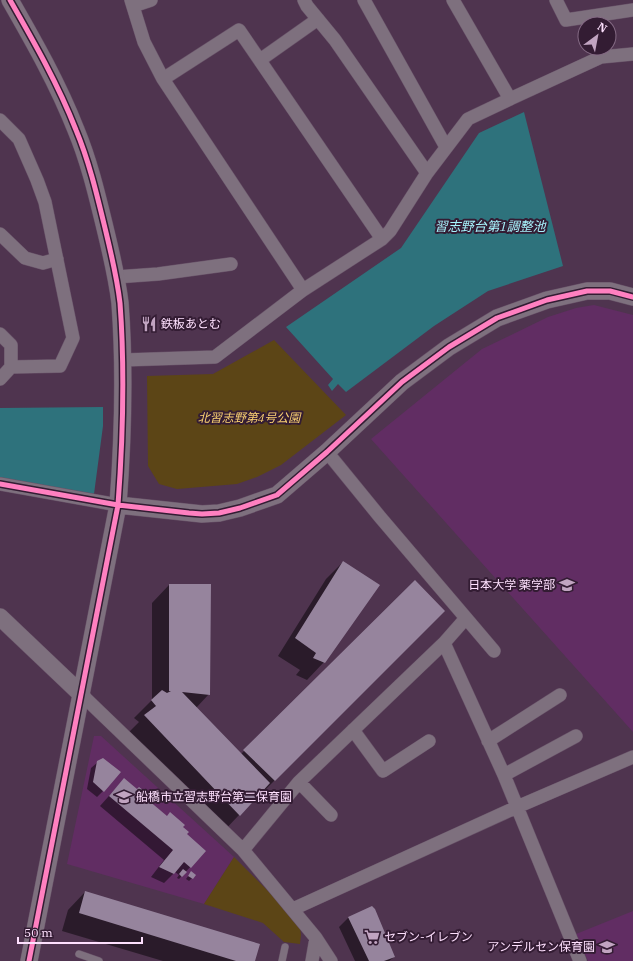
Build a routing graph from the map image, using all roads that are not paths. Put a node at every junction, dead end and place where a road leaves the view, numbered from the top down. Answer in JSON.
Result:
{"nodes":[{"id":1,"x":10,"y":0,"type":"edge"},
{"id":2,"x":151,"y":0,"type":"edge"},
{"id":3,"x":304,"y":0,"type":"edge"},
{"id":4,"x":364,"y":0,"type":"edge"},
{"id":5,"x":453,"y":0,"type":"edge"},
{"id":6,"x":556,"y":0,"type":"edge"},
{"id":7,"x":132,"y":3,"type":"edge"},
{"id":8,"x":633,"y":10,"type":"edge"},
{"id":9,"x":318,"y":19,"type":"junction"},
{"id":10,"x":633,"y":54,"type":"edge"},
{"id":11,"x":260,"y":60,"type":"junction"},
{"id":12,"x":163,"y":79,"type":"junction"},
{"id":13,"x":510,"y":99,"type":"junction"},
{"id":14,"x":0,"y":120,"type":"edge"},
{"id":15,"x":446,"y":146,"type":"junction"},
{"id":16,"x":427,"y":173,"type":"junction"},
{"id":17,"x":0,"y":234,"type":"edge"},
{"id":18,"x":382,"y":239,"type":"junction"},
{"id":19,"x":57,"y":259,"type":"junction"},
{"id":20,"x":231,"y":264,"type":"dead end"},
{"id":21,"x":116,"y":277,"type":"junction"},
{"id":22,"x":303,"y":290,"type":"junction"},
{"id":23,"x":633,"y":297,"type":"edge"},
{"id":24,"x":0,"y":334,"type":"edge"},
{"id":25,"x":123,"y":360,"type":"junction"},
{"id":26,"x":11,"y":367,"type":"junction"},
{"id":27,"x":0,"y":379,"type":"edge"},
{"id":28,"x":327,"y":452,"type":"junction"},
{"id":29,"x":0,"y":484,"type":"edge"},
{"id":30,"x":118,"y":505,"type":"junction"},
{"id":31,"x":0,"y":617,"type":"edge"},
{"id":32,"x":466,"y":618,"type":"junction"},
{"id":33,"x":444,"y":643,"type":"junction"},
{"id":34,"x":494,"y":651,"type":"dead end"},
{"id":35,"x":82,"y":695,"type":"junction"},
{"id":36,"x":560,"y":695,"type":"dead end"},
{"id":37,"x":353,"y":730,"type":"junction"},
{"id":38,"x":576,"y":736,"type":"dead end"},
{"id":39,"x":429,"y":741,"type":"dead end"},
{"id":40,"x":488,"y":741,"type":"junction"},
{"id":41,"x":633,"y":757,"type":"edge"},
{"id":42,"x":504,"y":775,"type":"junction"},
{"id":43,"x":299,"y":782,"type":"junction"},
{"id":44,"x":517,"y":807,"type":"junction"},
{"id":45,"x":331,"y":815,"type":"dead end"},
{"id":46,"x":244,"y":850,"type":"junction"},
{"id":47,"x":293,"y":909,"type":"junction"},
{"id":48,"x":316,"y":938,"type":"junction"},
{"id":49,"x":285,"y":947,"type":"dead end"},
{"id":50,"x":79,"y":954,"type":"dead end"},
{"id":51,"x":29,"y":961,"type":"edge"},
{"id":52,"x":99,"y":961,"type":"edge"},
{"id":53,"x":282,"y":961,"type":"edge"},
{"id":54,"x":312,"y":961,"type":"edge"},
{"id":55,"x":331,"y":961,"type":"edge"},
{"id":56,"x":580,"y":961,"type":"edge"}],
"edges":[{"from":1,"to":21,"type":"street"},
{"from":2,"to":7,"type":"street"},
{"from":3,"to":9,"type":"street"},
{"from":4,"to":15,"type":"street"},
{"from":5,"to":13,"type":"street"},
{"from":6,"to":8,"type":"street"},
{"from":7,"to":12,"type":"street"},
{"from":9,"to":11,"type":"street"},
{"from":9,"to":16,"type":"street"},
{"from":10,"to":13,"type":"street"},
{"from":11,"to":12,"type":"street"},
{"from":11,"to":18,"type":"street"},
{"from":12,"to":22,"type":"street"},
{"from":13,"to":15,"type":"street"},
{"from":14,"to":19,"type":"street"},
{"from":15,"to":16,"type":"street"},
{"from":16,"to":18,"type":"street"},
{"from":17,"to":19,"type":"street"},
{"from":18,"to":22,"type":"street"},
{"from":19,"to":26,"type":"street"},
{"from":20,"to":21,"type":"street"},
{"from":21,"to":25,"type":"street"},
{"from":22,"to":25,"type":"street"},
{"from":23,"to":28,"type":"street"},
{"from":24,"to":26,"type":"street"},
{"from":25,"to":30,"type":"street"},
{"from":26,"to":27,"type":"street"},
{"from":28,"to":30,"type":"street"},
{"from":28,"to":32,"type":"street"},
{"from":29,"to":30,"type":"street"},
{"from":30,"to":35,"type":"street"},
{"from":31,"to":35,"type":"street"},
{"from":32,"to":33,"type":"street"},
{"from":32,"to":34,"type":"street"},
{"from":33,"to":37,"type":"street"},
{"from":33,"to":40,"type":"street"},
{"from":35,"to":46,"type":"street"},
{"from":35,"to":51,"type":"street"},
{"from":36,"to":40,"type":"street"},
{"from":37,"to":39,"type":"street"},
{"from":37,"to":43,"type":"street"},
{"from":38,"to":42,"type":"street"},
{"from":40,"to":42,"type":"street"},
{"from":41,"to":44,"type":"street"},
{"from":42,"to":44,"type":"street"},
{"from":43,"to":45,"type":"street"},
{"from":43,"to":46,"type":"street"},
{"from":44,"to":47,"type":"street"},
{"from":44,"to":56,"type":"street"},
{"from":46,"to":47,"type":"street"},
{"from":47,"to":48,"type":"street"},
{"from":48,"to":54,"type":"street"},
{"from":48,"to":55,"type":"street"},
{"from":49,"to":53,"type":"lane"},
{"from":50,"to":52,"type":"lane"}]}
